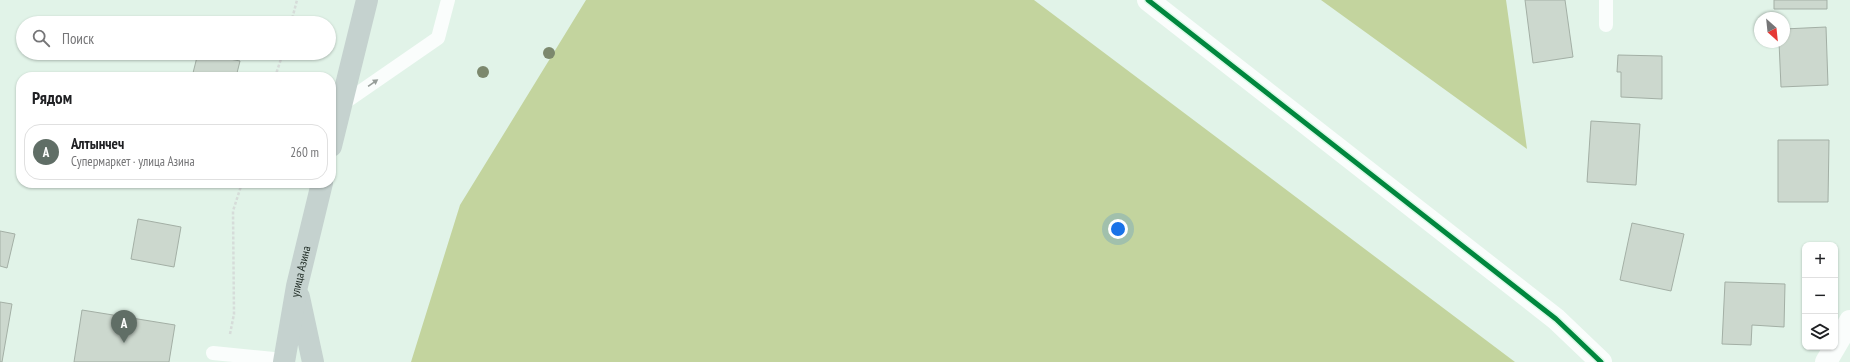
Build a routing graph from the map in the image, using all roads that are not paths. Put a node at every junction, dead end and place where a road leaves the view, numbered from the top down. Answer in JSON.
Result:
{"nodes":[{"id":1,"x":367,"y":0,"type":"edge"},
{"id":2,"x":448,"y":0,"type":"edge"},
{"id":3,"x":1148,"y":0,"type":"edge"},
{"id":4,"x":1606,"y":0,"type":"edge"},
{"id":5,"x":1606,"y":25,"type":"dead end"},
{"id":6,"x":341,"y":105,"type":"junction"},
{"id":7,"x":336,"y":126,"type":"edge"},
{"id":8,"x":321,"y":188,"type":"edge"},
{"id":9,"x":297,"y":286,"type":"junction"},
{"id":10,"x":1850,"y":321,"type":"edge"},
{"id":11,"x":219,"y":353,"type":"road end"},
{"id":12,"x":1833,"y":360,"type":"edge"},
{"id":13,"x":284,"y":361,"type":"edge"},
{"id":14,"x":313,"y":362,"type":"edge"},
{"id":15,"x":1601,"y":362,"type":"edge"}],
"edges":[{"from":1,"to":6,"type":"main road"},
{"from":6,"to":2,"type":"lane","one_way":true},
{"from":3,"to":15,"type":"street"},
{"from":4,"to":5,"type":"lane"},
{"from":6,"to":7,"type":"main road"},
{"from":8,"to":9,"type":"main road","name":"улица Азина"},
{"from":9,"to":13,"type":"main road","name":"улица Азина"},
{"from":9,"to":14,"type":"main road"},
{"from":10,"to":12,"type":"street"},
{"from":11,"to":13,"type":"lane"}]}
